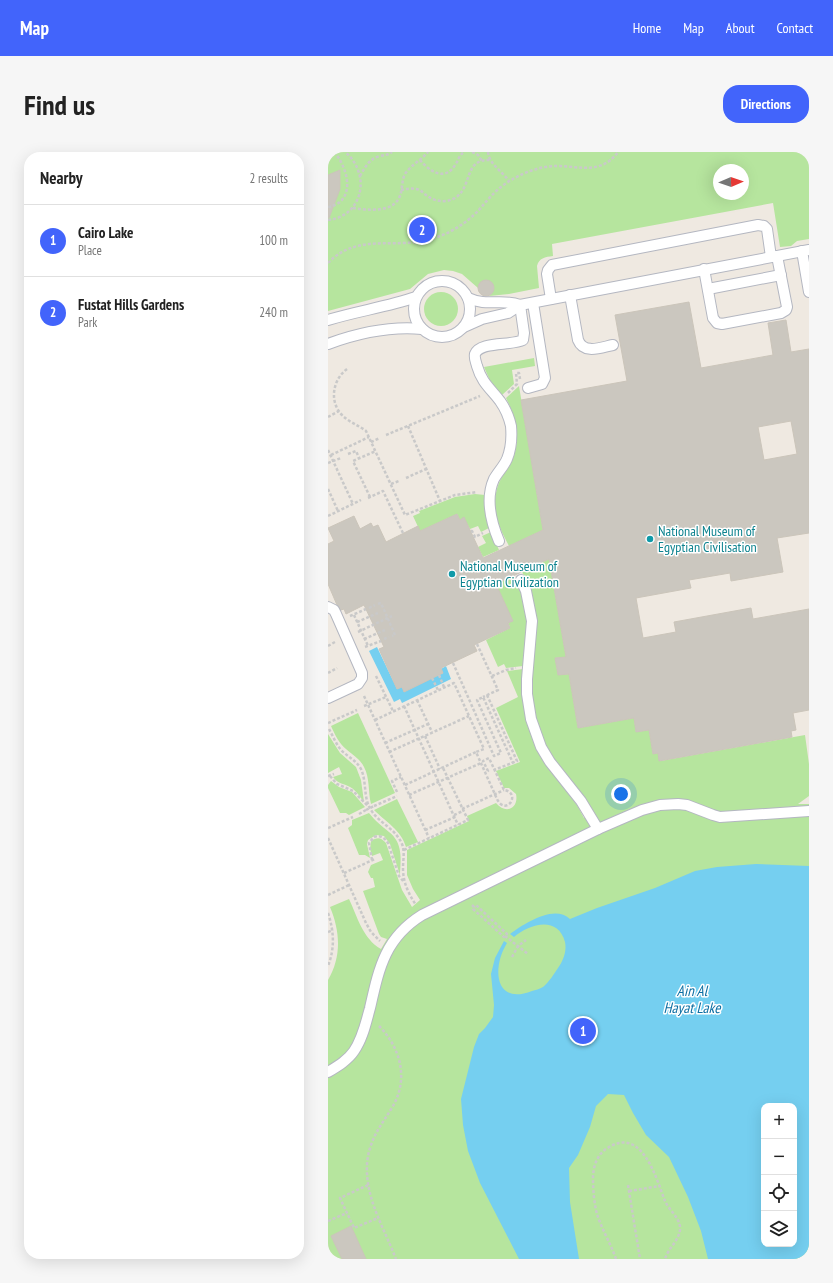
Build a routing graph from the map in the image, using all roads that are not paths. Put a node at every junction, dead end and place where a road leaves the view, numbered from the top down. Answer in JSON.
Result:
{"nodes":[{"id":1,"x":805,"y":250,"type":"edge"},
{"id":2,"x":774,"y":256,"type":"junction"},
{"id":3,"x":704,"y":270,"type":"junction"},
{"id":4,"x":781,"y":275,"type":"junction"},
{"id":5,"x":708,"y":289,"type":"junction"},
{"id":6,"x":809,"y":292,"type":"edge"},
{"id":7,"x":570,"y":295,"type":"junction"},
{"id":8,"x":416,"y":297,"type":"junction"},
{"id":9,"x":468,"y":298,"type":"junction"},
{"id":10,"x":551,"y":299,"type":"junction"},
{"id":11,"x":533,"y":303,"type":"junction"},
{"id":12,"x":520,"y":306,"type":"junction"},
{"id":13,"x":328,"y":320,"type":"edge"},
{"id":14,"x":464,"y":327,"type":"junction"},
{"id":15,"x":422,"y":329,"type":"junction"},
{"id":16,"x":328,"y":344,"type":"edge"},
{"id":17,"x":613,"y":345,"type":"dead end"},
{"id":18,"x":528,"y":388,"type":"dead end"},
{"id":19,"x":499,"y":541,"type":"dead end"},
{"id":20,"x":522,"y":580,"type":"dead end"},
{"id":21,"x":328,"y":607,"type":"edge"},
{"id":22,"x":328,"y":698,"type":"edge"},
{"id":23,"x":809,"y":811,"type":"edge"},
{"id":24,"x":598,"y":829,"type":"junction"},
{"id":25,"x":328,"y":1072,"type":"edge"}],
"edges":[{"from":1,"to":2,"type":"lane"},
{"from":1,"to":6,"type":"lane"},
{"from":2,"to":3,"type":"lane"},
{"from":2,"to":4,"type":"lane"},
{"from":2,"to":10,"type":"lane"},
{"from":3,"to":5,"type":"lane"},
{"from":3,"to":7,"type":"lane"},
{"from":4,"to":5,"type":"lane"},
{"from":4,"to":5,"type":"lane"},
{"from":7,"to":10,"type":"lane"},
{"from":7,"to":17,"type":"lane"},
{"from":8,"to":9,"type":"lane"},
{"from":8,"to":13,"type":"lane"},
{"from":8,"to":15,"type":"lane"},
{"from":9,"to":12,"type":"lane"},
{"from":9,"to":14,"type":"lane"},
{"from":10,"to":11,"type":"lane"},
{"from":11,"to":12,"type":"lane"},
{"from":11,"to":18,"type":"lane"},
{"from":12,"to":14,"type":"lane"},
{"from":12,"to":19,"type":"lane"},
{"from":14,"to":15,"type":"lane"},
{"from":15,"to":16,"type":"lane"},
{"from":20,"to":24,"type":"lane"},
{"from":21,"to":22,"type":"lane"},
{"from":23,"to":24,"type":"lane"},
{"from":24,"to":25,"type":"lane"}]}
